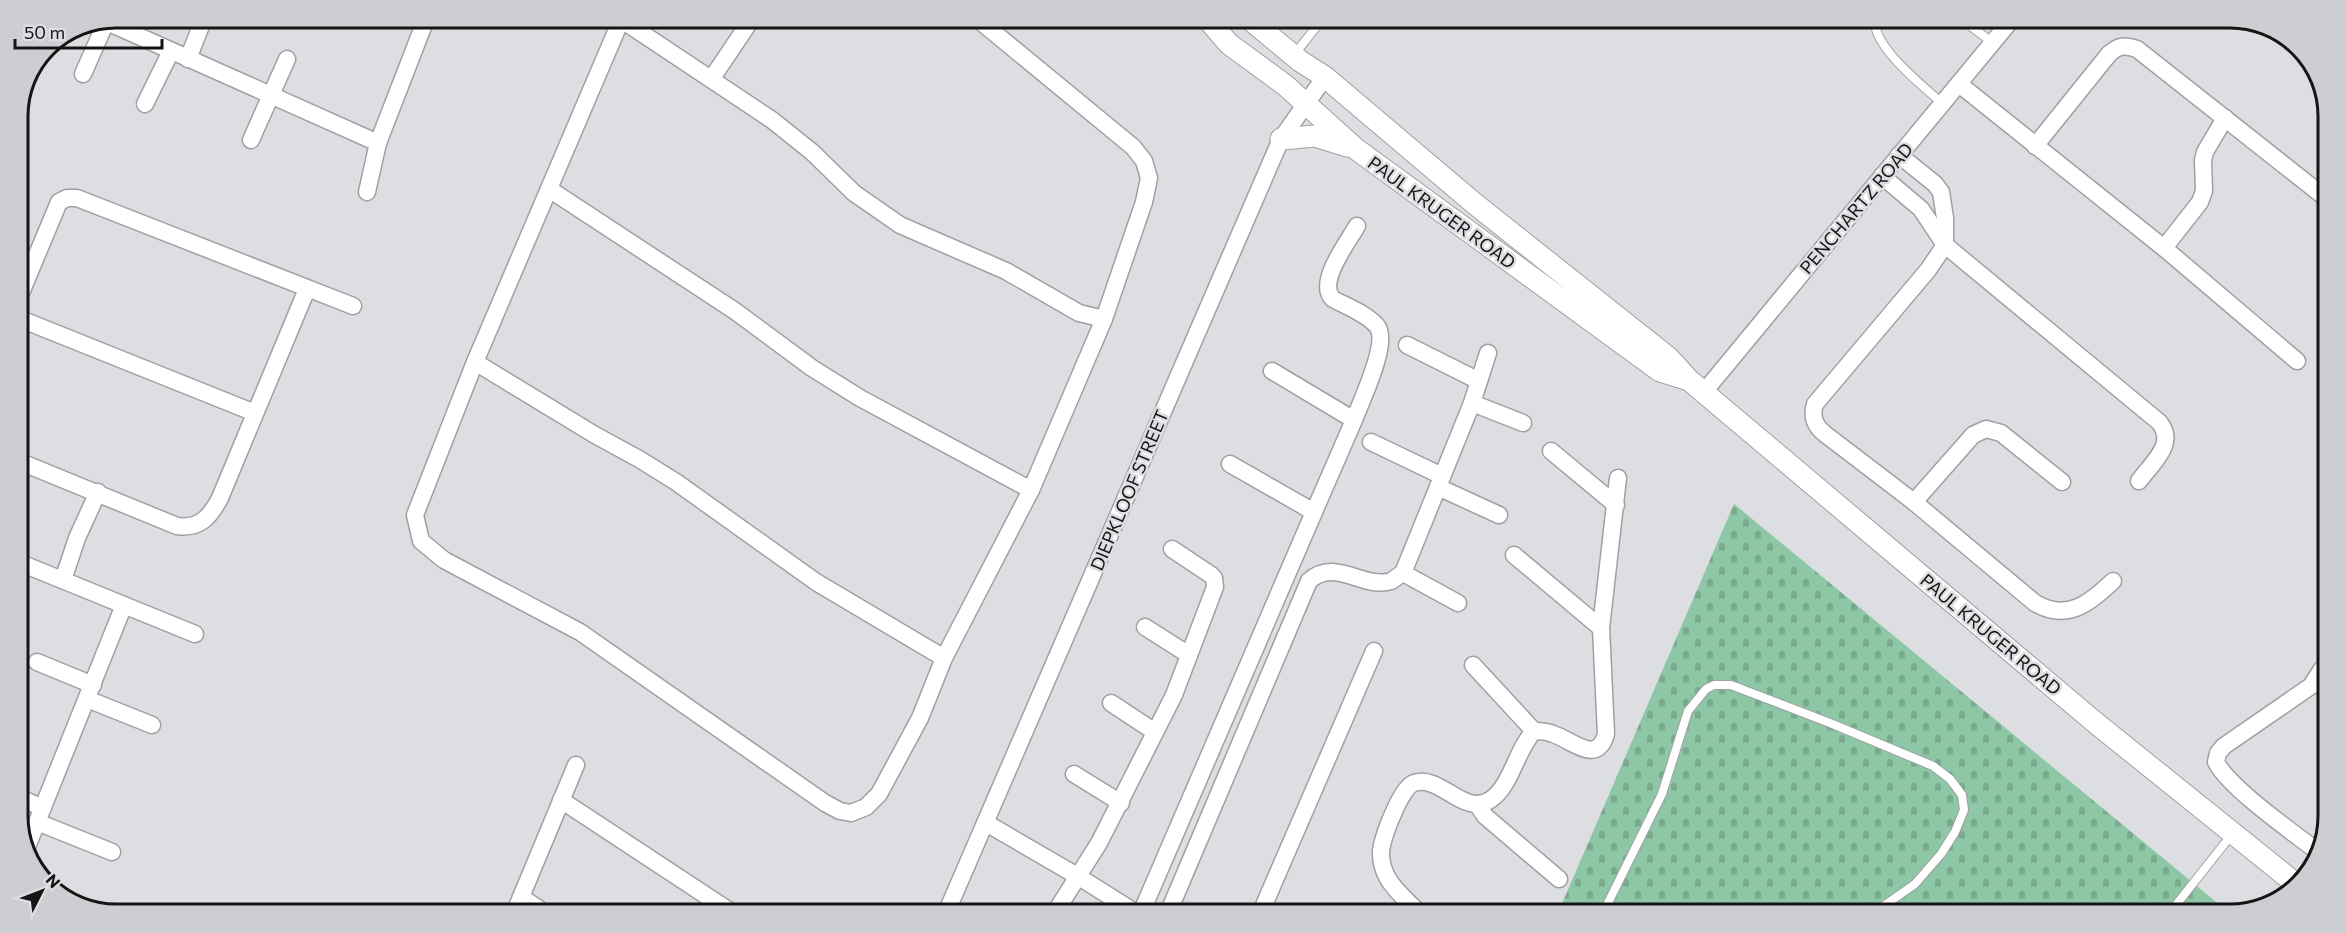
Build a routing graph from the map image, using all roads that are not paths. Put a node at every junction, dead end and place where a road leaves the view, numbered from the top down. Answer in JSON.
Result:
{"nodes":[{"id":1,"x":120,"y":28,"type":"edge"},
{"id":2,"x":200,"y":28,"type":"edge"},
{"id":3,"x":423,"y":28,"type":"edge"},
{"id":4,"x":618,"y":28,"type":"edge"},
{"id":5,"x":634,"y":28,"type":"edge"},
{"id":6,"x":746,"y":28,"type":"edge"},
{"id":7,"x":990,"y":28,"type":"edge"},
{"id":8,"x":1215,"y":28,"type":"edge"},
{"id":9,"x":1260,"y":28,"type":"edge"},
{"id":10,"x":1315,"y":28,"type":"edge"},
{"id":11,"x":1876,"y":28,"type":"edge"},
{"id":12,"x":1973,"y":28,"type":"edge"},
{"id":13,"x":2005,"y":28,"type":"edge"},
{"id":14,"x":104,"y":29,"type":"edge"},
{"id":15,"x":1993,"y":43,"type":"junction"},
{"id":16,"x":171,"y":51,"type":"junction"},
{"id":17,"x":1294,"y":56,"type":"junction"},
{"id":18,"x":188,"y":59,"type":"junction"},
{"id":19,"x":288,"y":59,"type":"dead end"},
{"id":20,"x":83,"y":74,"type":"dead end"},
{"id":21,"x":1325,"y":77,"type":"junction"},
{"id":22,"x":712,"y":78,"type":"junction"},
{"id":23,"x":1959,"y":84,"type":"junction"},
{"id":24,"x":270,"y":96,"type":"junction"},
{"id":25,"x":145,"y":104,"type":"dead end"},
{"id":26,"x":1304,"y":104,"type":"junction"},
{"id":27,"x":1943,"y":104,"type":"junction"},
{"id":28,"x":2225,"y":118,"type":"junction"},
{"id":29,"x":1281,"y":139,"type":"junction"},
{"id":30,"x":251,"y":140,"type":"dead end"},
{"id":31,"x":378,"y":143,"type":"junction"},
{"id":32,"x":2035,"y":146,"type":"junction"},
{"id":33,"x":1356,"y":149,"type":"junction"},
{"id":34,"x":1899,"y":155,"type":"junction"},
{"id":35,"x":1882,"y":176,"type":"junction"},
{"id":36,"x":549,"y":189,"type":"junction"},
{"id":37,"x":2317,"y":191,"type":"edge"},
{"id":38,"x":367,"y":192,"type":"dead end"},
{"id":39,"x":1357,"y":226,"type":"dead end"},
{"id":40,"x":1944,"y":245,"type":"junction"},
{"id":41,"x":2164,"y":248,"type":"junction"},
{"id":42,"x":28,"y":275,"type":"edge"},
{"id":43,"x":307,"y":289,"type":"junction"},
{"id":44,"x":353,"y":306,"type":"dead end"},
{"id":45,"x":1104,"y":319,"type":"junction"},
{"id":46,"x":28,"y":322,"type":"edge"},
{"id":47,"x":1407,"y":345,"type":"dead end"},
{"id":48,"x":1488,"y":353,"type":"dead end"},
{"id":49,"x":2297,"y":361,"type":"dead end"},
{"id":50,"x":475,"y":362,"type":"junction"},
{"id":51,"x":1272,"y":371,"type":"dead end"},
{"id":52,"x":1479,"y":381,"type":"junction"},
{"id":53,"x":1696,"y":386,"type":"junction"},
{"id":54,"x":1472,"y":403,"type":"junction"},
{"id":55,"x":255,"y":413,"type":"junction"},
{"id":56,"x":1354,"y":420,"type":"junction"},
{"id":57,"x":1523,"y":423,"type":"dead end"},
{"id":58,"x":1371,"y":442,"type":"dead end"},
{"id":59,"x":1551,"y":451,"type":"dead end"},
{"id":60,"x":1230,"y":464,"type":"dead end"},
{"id":61,"x":28,"y":465,"type":"edge"},
{"id":62,"x":1618,"y":478,"type":"dead end"},
{"id":63,"x":2139,"y":481,"type":"dead end"},
{"id":64,"x":1440,"y":482,"type":"junction"},
{"id":65,"x":2062,"y":482,"type":"dead end"},
{"id":66,"x":1031,"y":490,"type":"junction"},
{"id":67,"x":98,"y":492,"type":"junction"},
{"id":68,"x":1914,"y":502,"type":"junction"},
{"id":69,"x":1616,"y":505,"type":"junction"},
{"id":70,"x":1314,"y":512,"type":"junction"},
{"id":71,"x":1499,"y":515,"type":"dead end"},
{"id":72,"x":1172,"y":549,"type":"dead end"},
{"id":73,"x":1514,"y":555,"type":"dead end"},
{"id":74,"x":29,"y":566,"type":"edge"},
{"id":75,"x":1403,"y":573,"type":"junction"},
{"id":76,"x":63,"y":580,"type":"junction"},
{"id":77,"x":2113,"y":581,"type":"dead end"},
{"id":78,"x":1458,"y":603,"type":"dead end"},
{"id":79,"x":124,"y":605,"type":"junction"},
{"id":80,"x":1145,"y":627,"type":"dead end"},
{"id":81,"x":1601,"y":628,"type":"junction"},
{"id":82,"x":195,"y":634,"type":"dead end"},
{"id":83,"x":1374,"y":651,"type":"dead end"},
{"id":84,"x":1189,"y":654,"type":"junction"},
{"id":85,"x":944,"y":658,"type":"junction"},
{"id":86,"x":37,"y":662,"type":"dead end"},
{"id":87,"x":1473,"y":664,"type":"dead end"},
{"id":88,"x":2316,"y":690,"type":"edge"},
{"id":89,"x":90,"y":692,"type":"junction"},
{"id":90,"x":1111,"y":703,"type":"dead end"},
{"id":91,"x":152,"y":725,"type":"dead end"},
{"id":92,"x":1534,"y":731,"type":"junction"},
{"id":93,"x":1155,"y":732,"type":"junction"},
{"id":94,"x":576,"y":765,"type":"dead end"},
{"id":95,"x":1074,"y":774,"type":"dead end"},
{"id":96,"x":561,"y":800,"type":"junction"},
{"id":97,"x":1121,"y":803,"type":"junction"},
{"id":98,"x":1477,"y":804,"type":"junction"},
{"id":99,"x":29,"y":806,"type":"edge"},
{"id":100,"x":40,"y":815,"type":"junction"},
{"id":101,"x":986,"y":823,"type":"junction"},
{"id":102,"x":2234,"y":832,"type":"junction"},
{"id":103,"x":31,"y":837,"type":"edge"},
{"id":104,"x":2312,"y":847,"type":"edge"},
{"id":105,"x":112,"y":852,"type":"dead end"},
{"id":106,"x":1079,"y":877,"type":"junction"},
{"id":107,"x":1559,"y":879,"type":"dead end"},
{"id":108,"x":2291,"y":880,"type":"edge"},
{"id":109,"x":518,"y":903,"type":"edge"},
{"id":110,"x":719,"y":904,"type":"edge"},
{"id":111,"x":950,"y":904,"type":"edge"},
{"id":112,"x":1061,"y":904,"type":"edge"},
{"id":113,"x":1122,"y":904,"type":"edge"},
{"id":114,"x":1145,"y":904,"type":"edge"},
{"id":115,"x":1172,"y":904,"type":"edge"},
{"id":116,"x":1264,"y":904,"type":"edge"},
{"id":117,"x":1410,"y":904,"type":"edge"},
{"id":118,"x":1607,"y":904,"type":"edge"},
{"id":119,"x":1887,"y":904,"type":"edge"},
{"id":120,"x":2177,"y":904,"type":"edge"}],
"edges":[{"from":1,"to":16,"type":"street"},
{"from":2,"to":18,"type":"street"},
{"from":3,"to":31,"type":"street"},
{"from":4,"to":36,"type":"street"},
{"from":5,"to":22,"type":"street"},
{"from":6,"to":22,"type":"street"},
{"from":7,"to":45,"type":"street"},
{"from":8,"to":26,"type":"street","name":"PAUL KRUGER ROAD"},
{"from":9,"to":17,"type":"street","name":"PAUL KRUGER ROAD"},
{"from":10,"to":17,"type":"lane"},
{"from":11,"to":27,"type":"lane"},
{"from":12,"to":15,"type":"lane"},
{"from":13,"to":15,"type":"street","name":"PENCHARTZ ROAD"},
{"from":14,"to":20,"type":"street"},
{"from":15,"to":23,"type":"street","name":"PENCHARTZ ROAD"},
{"from":16,"to":18,"type":"street"},
{"from":16,"to":25,"type":"street"},
{"from":17,"to":21,"type":"street","name":"PAUL KRUGER ROAD"},
{"from":18,"to":24,"type":"street"},
{"from":19,"to":24,"type":"street"},
{"from":21,"to":26,"type":"street","name":"DIEPKLOOF STREET"},
{"from":21,"to":53,"type":"street","name":"PAUL KRUGER ROAD"},
{"from":22,"to":45,"type":"street"},
{"from":23,"to":27,"type":"street","name":"PENCHARTZ ROAD"},
{"from":23,"to":32,"type":"street"},
{"from":24,"to":30,"type":"street"},
{"from":24,"to":31,"type":"street"},
{"from":26,"to":29,"type":"street","name":"DIEPKLOOF STREET"},
{"from":26,"to":33,"type":"street","name":"PAUL KRUGER ROAD"},
{"from":27,"to":34,"type":"street","name":"PENCHARTZ ROAD"},
{"from":28,"to":32,"type":"street"},
{"from":28,"to":37,"type":"street"},
{"from":28,"to":41,"type":"street"},
{"from":29,"to":33,"type":"street"},
{"from":29,"to":101,"type":"street","name":"DIEPKLOOF STREET"},
{"from":31,"to":38,"type":"street"},
{"from":32,"to":41,"type":"street"},
{"from":33,"to":53,"type":"street","name":"PAUL KRUGER ROAD"},
{"from":34,"to":35,"type":"street","name":"PENCHARTZ ROAD"},
{"from":34,"to":40,"type":"street"},
{"from":35,"to":40,"type":"street"},
{"from":35,"to":53,"type":"street","name":"PENCHARTZ ROAD"},
{"from":36,"to":50,"type":"street"},
{"from":36,"to":66,"type":"street"},
{"from":39,"to":56,"type":"street"},
{"from":40,"to":63,"type":"street"},
{"from":40,"to":68,"type":"street"},
{"from":41,"to":49,"type":"street"},
{"from":42,"to":43,"type":"street"},
{"from":43,"to":44,"type":"street"},
{"from":43,"to":55,"type":"street"},
{"from":45,"to":66,"type":"street"},
{"from":46,"to":55,"type":"street"},
{"from":47,"to":52,"type":"street"},
{"from":48,"to":52,"type":"street"},
{"from":50,"to":85,"type":"street"},
{"from":50,"to":85,"type":"street"},
{"from":51,"to":56,"type":"street"},
{"from":52,"to":54,"type":"street"},
{"from":53,"to":102,"type":"street","name":"PAUL KRUGER ROAD"},
{"from":54,"to":57,"type":"street"},
{"from":54,"to":64,"type":"street"},
{"from":55,"to":67,"type":"street"},
{"from":56,"to":70,"type":"street"},
{"from":58,"to":64,"type":"street"},
{"from":59,"to":69,"type":"street"},
{"from":60,"to":70,"type":"street"},
{"from":61,"to":67,"type":"street"},
{"from":62,"to":69,"type":"street"},
{"from":64,"to":71,"type":"street"},
{"from":64,"to":75,"type":"street"},
{"from":65,"to":68,"type":"street"},
{"from":66,"to":85,"type":"street"},
{"from":67,"to":76,"type":"street"},
{"from":68,"to":77,"type":"street"},
{"from":69,"to":81,"type":"street"},
{"from":70,"to":114,"type":"street"},
{"from":72,"to":84,"type":"street"},
{"from":73,"to":81,"type":"street"},
{"from":74,"to":76,"type":"street"},
{"from":75,"to":78,"type":"street"},
{"from":75,"to":115,"type":"street"},
{"from":76,"to":79,"type":"street"},
{"from":79,"to":82,"type":"street"},
{"from":79,"to":89,"type":"street"},
{"from":80,"to":84,"type":"street"},
{"from":81,"to":92,"type":"street"},
{"from":83,"to":116,"type":"street"},
{"from":84,"to":93,"type":"street"},
{"from":86,"to":89,"type":"street"},
{"from":87,"to":92,"type":"street"},
{"from":88,"to":104,"type":"street"},
{"from":89,"to":91,"type":"street"},
{"from":89,"to":100,"type":"street"},
{"from":90,"to":93,"type":"street"},
{"from":92,"to":98,"type":"street"},
{"from":93,"to":97,"type":"street"},
{"from":94,"to":96,"type":"street"},
{"from":95,"to":97,"type":"street"},
{"from":96,"to":109,"type":"street"},
{"from":96,"to":110,"type":"street"},
{"from":97,"to":106,"type":"street"},
{"from":98,"to":107,"type":"street"},
{"from":98,"to":117,"type":"street"},
{"from":99,"to":100,"type":"street"},
{"from":100,"to":103,"type":"street"},
{"from":100,"to":105,"type":"street"},
{"from":101,"to":106,"type":"street"},
{"from":101,"to":111,"type":"street","name":"DIEPKLOOF STREET"},
{"from":102,"to":108,"type":"street","name":"PAUL KRUGER ROAD"},
{"from":102,"to":120,"type":"lane"},
{"from":106,"to":112,"type":"street"},
{"from":106,"to":113,"type":"street"},
{"from":118,"to":119,"type":"lane"}]}
